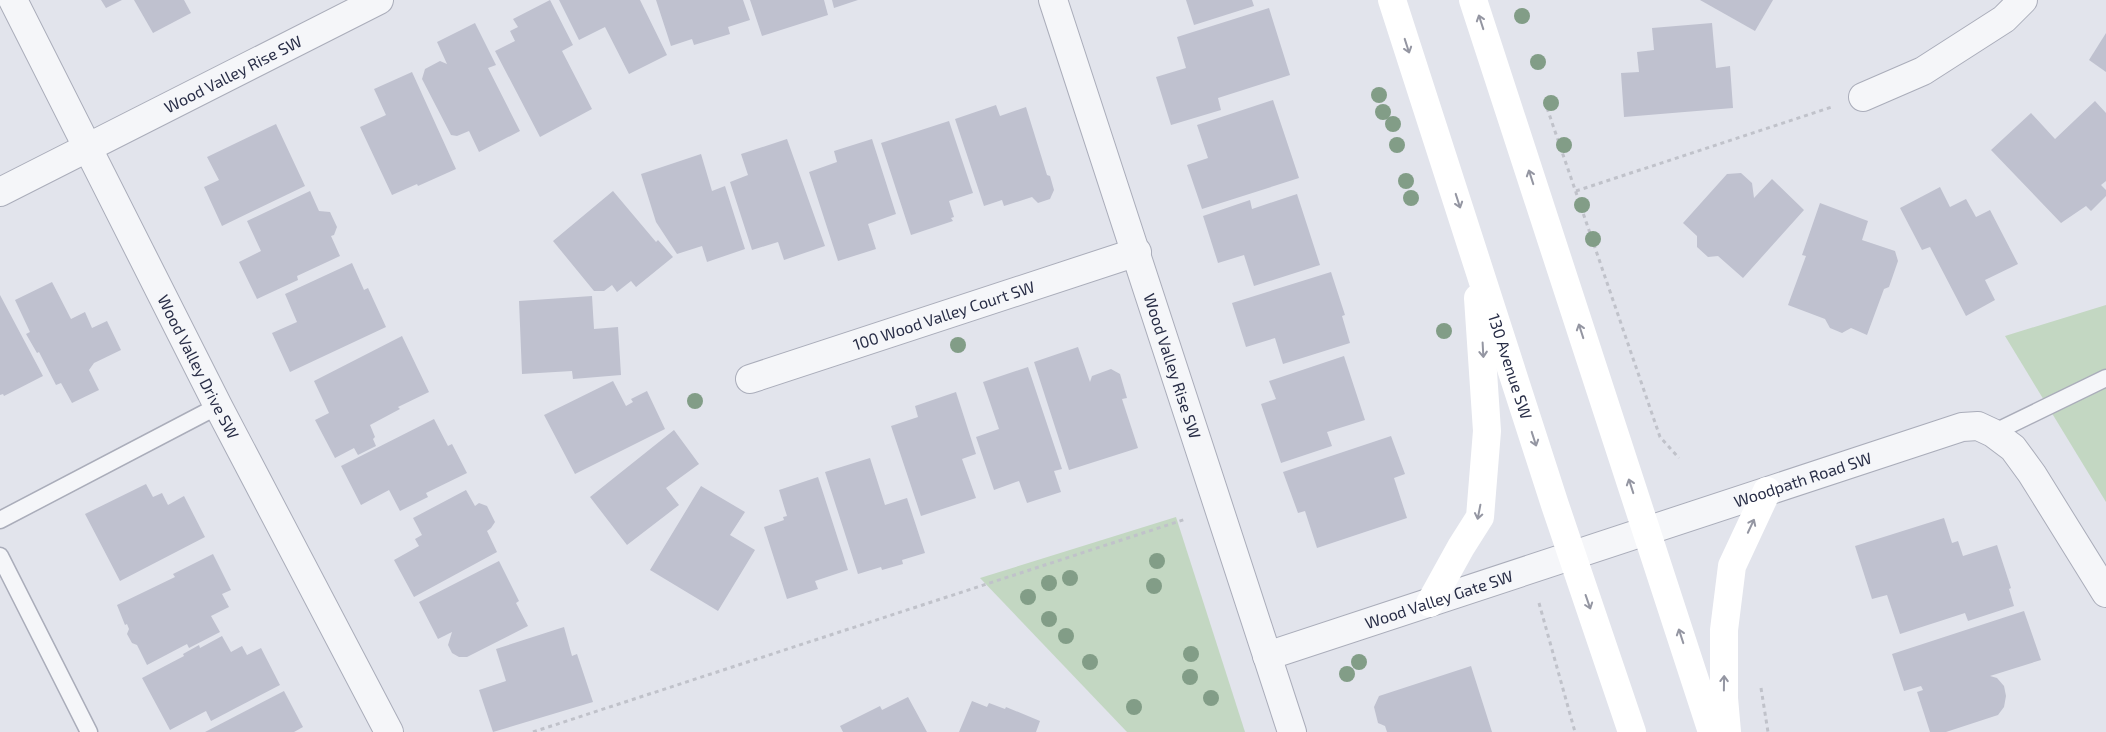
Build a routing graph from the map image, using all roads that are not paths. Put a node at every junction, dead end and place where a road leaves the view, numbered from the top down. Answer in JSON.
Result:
{"nodes":[{"id":1,"x":13,"y":0,"type":"edge"},
{"id":2,"x":379,"y":0,"type":"edge"},
{"id":3,"x":1054,"y":0,"type":"edge"},
{"id":4,"x":1392,"y":0,"type":"edge"},
{"id":5,"x":1474,"y":0,"type":"edge"},
{"id":6,"x":2023,"y":0,"type":"edge"},
{"id":7,"x":1863,"y":97,"type":"road end"},
{"id":8,"x":88,"y":147,"type":"junction"},
{"id":9,"x":0,"y":192,"type":"edge"},
{"id":10,"x":1474,"y":249,"type":"junction"},
{"id":11,"x":1137,"y":252,"type":"junction"},
{"id":12,"x":2106,"y":378,"type":"edge"},
{"id":13,"x":750,"y":379,"type":"dead end"},
{"id":14,"x":218,"y":406,"type":"junction"},
{"id":15,"x":1993,"y":432,"type":"junction"},
{"id":16,"x":1767,"y":491,"type":"junction"},
{"id":17,"x":0,"y":520,"type":"edge"},
{"id":18,"x":1646,"y":532,"type":"junction"},
{"id":19,"x":1611,"y":543,"type":"joint"},
{"id":20,"x":0,"y":556,"type":"edge"},
{"id":21,"x":1572,"y":556,"type":"junction"},
{"id":22,"x":2106,"y":593,"type":"edge"},
{"id":23,"x":1430,"y":603,"type":"junction"},
{"id":24,"x":1267,"y":656,"type":"junction"},
{"id":25,"x":89,"y":732,"type":"edge"},
{"id":26,"x":389,"y":732,"type":"edge"},
{"id":27,"x":1292,"y":732,"type":"edge"},
{"id":28,"x":1632,"y":732,"type":"edge"},
{"id":29,"x":1712,"y":732,"type":"edge"},
{"id":30,"x":1727,"y":732,"type":"edge"}],
"edges":[{"from":1,"to":8,"type":"street","name":"Wood Valley Drive SW"},
{"from":2,"to":8,"type":"street","name":"Wood Valley Rise SW"},
{"from":3,"to":11,"type":"street","name":"Wood Valley Rise SW"},
{"from":4,"to":10,"type":"street","name":"130 Avenue SW","one_way":true},
{"from":18,"to":5,"type":"street","one_way":true},
{"from":6,"to":7,"type":"street"},
{"from":8,"to":9,"type":"street","name":"Wood Valley Rise SW"},
{"from":8,"to":14,"type":"street","name":"Wood Valley Drive SW"},
{"from":10,"to":21,"type":"street","name":"130 Avenue SW","one_way":true},
{"from":10,"to":23,"type":"street","one_way":true},
{"from":11,"to":13,"type":"street","name":"100 Wood Valley Court SW"},
{"from":11,"to":24,"type":"street","name":"Wood Valley Rise SW"},
{"from":12,"to":15,"type":"lane"},
{"from":14,"to":17,"type":"lane"},
{"from":14,"to":26,"type":"street","name":"Wood Valley Drive SW"},
{"from":15,"to":16,"type":"street","name":"Woodpath Road SW"},
{"from":15,"to":22,"type":"street"},
{"from":16,"to":18,"type":"street","name":"Woodpath Road SW"},
{"from":30,"to":16,"type":"street","one_way":true},
{"from":18,"to":19,"type":"street","name":"Woodpath Road SW"},
{"from":29,"to":18,"type":"street","one_way":true},
{"from":19,"to":21,"type":"street","name":"Wood Valley Gate SW"},
{"from":20,"to":25,"type":"lane"},
{"from":21,"to":23,"type":"street","name":"Wood Valley Gate SW"},
{"from":21,"to":28,"type":"street","name":"130 Avenue SW","one_way":true},
{"from":23,"to":24,"type":"street","name":"Wood Valley Gate SW"},
{"from":24,"to":27,"type":"street","name":"Wood Valley Rise SW"}]}
